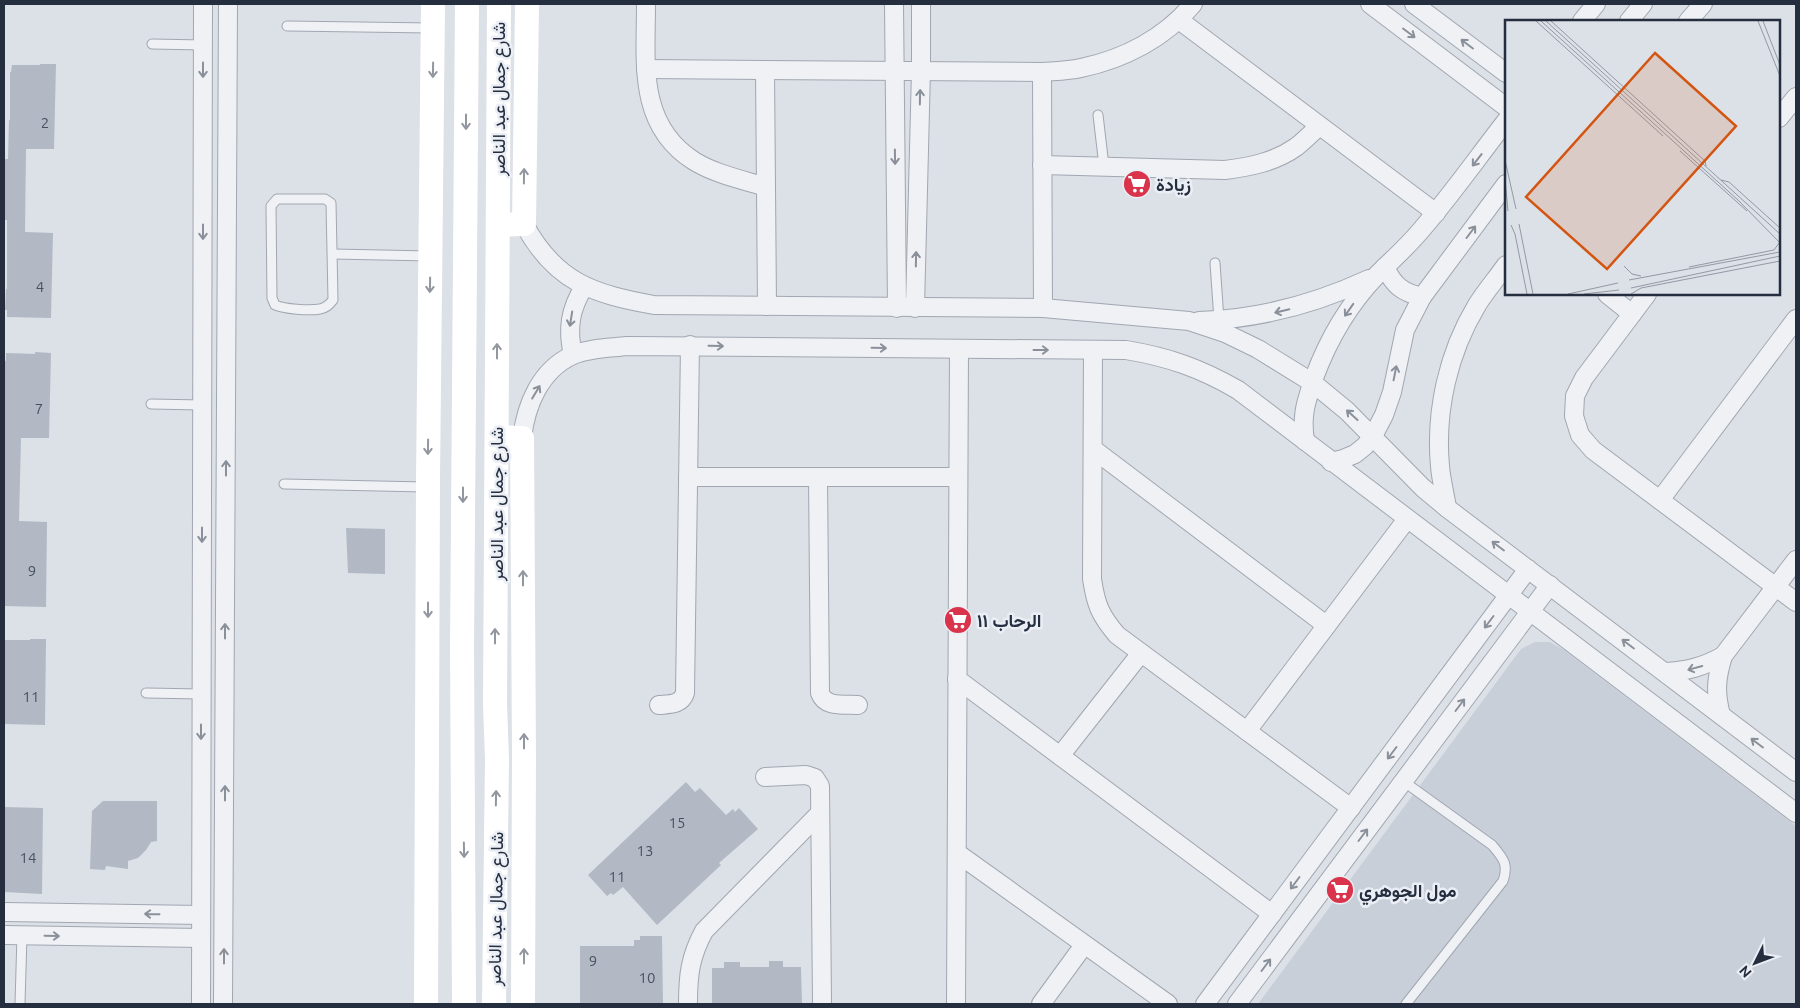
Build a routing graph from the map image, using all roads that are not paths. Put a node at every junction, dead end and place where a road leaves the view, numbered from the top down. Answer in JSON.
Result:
{"nodes":[{"id":1,"x":203,"y":4,"type":"edge"},
{"id":2,"x":228,"y":4,"type":"edge"},
{"id":3,"x":433,"y":4,"type":"edge"},
{"id":4,"x":467,"y":4,"type":"edge"},
{"id":5,"x":499,"y":4,"type":"edge"},
{"id":6,"x":527,"y":4,"type":"edge"},
{"id":7,"x":646,"y":4,"type":"edge"},
{"id":8,"x":894,"y":4,"type":"edge"},
{"id":9,"x":921,"y":4,"type":"edge"},
{"id":10,"x":1193,"y":4,"type":"edge"},
{"id":11,"x":1370,"y":4,"type":"edge"},
{"id":12,"x":1596,"y":4,"type":"edge"},
{"id":13,"x":1642,"y":4,"type":"edge"},
{"id":14,"x":1703,"y":4,"type":"edge"},
{"id":15,"x":1418,"y":5,"type":"edge"},
{"id":16,"x":1179,"y":20,"type":"junction"},
{"id":17,"x":1583,"y":20,"type":"edge"},
{"id":18,"x":1630,"y":20,"type":"edge"},
{"id":19,"x":1689,"y":20,"type":"edge"},
{"id":20,"x":287,"y":26,"type":"dead end"},
{"id":21,"x":433,"y":28,"type":"junction"},
{"id":22,"x":152,"y":44,"type":"dead end"},
{"id":23,"x":203,"y":45,"type":"junction"},
{"id":24,"x":646,"y":69,"type":"junction"},
{"id":25,"x":765,"y":70,"type":"junction"},
{"id":26,"x":894,"y":70,"type":"junction"},
{"id":27,"x":920,"y":70,"type":"junction"},
{"id":28,"x":1042,"y":72,"type":"junction"},
{"id":29,"x":1505,"y":72,"type":"edge"},
{"id":30,"x":1796,"y":97,"type":"edge"},
{"id":31,"x":1505,"y":106,"type":"edge"},
{"id":32,"x":1098,"y":115,"type":"dead end"},
{"id":33,"x":1780,"y":117,"type":"edge"},
{"id":34,"x":1505,"y":122,"type":"edge"},
{"id":35,"x":203,"y":125,"type":"junction"},
{"id":36,"x":227,"y":126,"type":"junction"},
{"id":37,"x":1320,"y":126,"type":"junction"},
{"id":38,"x":1042,"y":165,"type":"junction"},
{"id":39,"x":1104,"y":166,"type":"junction"},
{"id":40,"x":1505,"y":185,"type":"edge"},
{"id":41,"x":766,"y":187,"type":"junction"},
{"id":42,"x":1436,"y":213,"type":"junction"},
{"id":43,"x":524,"y":224,"type":"junction"},
{"id":44,"x":498,"y":225,"type":"junction"},
{"id":45,"x":332,"y":254,"type":"junction"},
{"id":46,"x":430,"y":256,"type":"junction"},
{"id":47,"x":1215,"y":263,"type":"dead end"},
{"id":48,"x":1505,"y":266,"type":"edge"},
{"id":49,"x":1381,"y":271,"type":"junction"},
{"id":50,"x":584,"y":287,"type":"junction"},
{"id":51,"x":1608,"y":295,"type":"edge"},
{"id":52,"x":1646,"y":295,"type":"edge"},
{"id":53,"x":1422,"y":297,"type":"junction"},
{"id":54,"x":767,"y":306,"type":"junction"},
{"id":55,"x":897,"y":308,"type":"junction"},
{"id":56,"x":915,"y":308,"type":"junction"},
{"id":57,"x":1043,"y":308,"type":"junction"},
{"id":58,"x":1632,"y":314,"type":"junction"},
{"id":59,"x":1796,"y":319,"type":"edge"},
{"id":60,"x":1219,"y":320,"type":"junction"},
{"id":61,"x":1189,"y":321,"type":"junction"},
{"id":62,"x":690,"y":345,"type":"junction"},
{"id":63,"x":959,"y":349,"type":"junction"},
{"id":64,"x":1093,"y":350,"type":"junction"},
{"id":65,"x":573,"y":355,"type":"junction"},
{"id":66,"x":1313,"y":383,"type":"junction"},
{"id":67,"x":151,"y":404,"type":"dead end"},
{"id":68,"x":202,"y":405,"type":"junction"},
{"id":69,"x":1373,"y":436,"type":"junction"},
{"id":70,"x":497,"y":437,"type":"junction"},
{"id":71,"x":522,"y":438,"type":"junction"},
{"id":72,"x":1305,"y":441,"type":"junction"},
{"id":73,"x":1093,"y":449,"type":"junction"},
{"id":74,"x":1331,"y":462,"type":"junction"},
{"id":75,"x":688,"y":477,"type":"junction"},
{"id":76,"x":818,"y":477,"type":"junction"},
{"id":77,"x":958,"y":477,"type":"junction"},
{"id":78,"x":284,"y":484,"type":"dead end"},
{"id":79,"x":428,"y":487,"type":"junction"},
{"id":80,"x":1660,"y":500,"type":"junction"},
{"id":81,"x":1448,"y":508,"type":"junction"},
{"id":82,"x":1407,"y":519,"type":"junction"},
{"id":83,"x":1796,"y":560,"type":"edge"},
{"id":84,"x":1528,"y":569,"type":"junction"},
{"id":85,"x":1550,"y":585,"type":"junction"},
{"id":86,"x":1776,"y":587,"type":"junction"},
{"id":87,"x":1508,"y":595,"type":"junction"},
{"id":88,"x":1796,"y":602,"type":"edge"},
{"id":89,"x":1530,"y":612,"type":"junction"},
{"id":90,"x":1326,"y":626,"type":"junction"},
{"id":91,"x":1141,"y":653,"type":"junction"},
{"id":92,"x":1723,"y":656,"type":"junction"},
{"id":93,"x":1665,"y":672,"type":"junction"},
{"id":94,"x":957,"y":679,"type":"junction"},
{"id":95,"x":146,"y":693,"type":"dead end"},
{"id":96,"x":201,"y":694,"type":"junction"},
{"id":97,"x":462,"y":704,"type":"junction"},
{"id":98,"x":495,"y":704,"type":"junction"},
{"id":99,"x":659,"y":705,"type":"dead end"},
{"id":100,"x":858,"y":705,"type":"dead end"},
{"id":101,"x":1721,"y":715,"type":"junction"},
{"id":102,"x":1247,"y":731,"type":"junction"},
{"id":103,"x":1060,"y":756,"type":"junction"},
{"id":104,"x":463,"y":759,"type":"junction"},
{"id":105,"x":497,"y":759,"type":"junction"},
{"id":106,"x":1796,"y":772,"type":"edge"},
{"id":107,"x":765,"y":777,"type":"dead end"},
{"id":108,"x":1403,"y":781,"type":"junction"},
{"id":109,"x":1351,"y":808,"type":"junction"},
{"id":110,"x":820,"y":813,"type":"junction"},
{"id":111,"x":1796,"y":813,"type":"edge"},
{"id":112,"x":224,"y":833,"type":"junction"},
{"id":113,"x":201,"y":834,"type":"junction"},
{"id":114,"x":956,"y":853,"type":"junction"},
{"id":115,"x":4,"y":912,"type":"edge"},
{"id":116,"x":1272,"y":914,"type":"junction"},
{"id":117,"x":201,"y":915,"type":"junction"},
{"id":118,"x":426,"y":919,"type":"junction"},
{"id":119,"x":465,"y":920,"type":"junction"},
{"id":120,"x":4,"y":935,"type":"edge"},
{"id":121,"x":22,"y":935,"type":"junction"},
{"id":122,"x":201,"y":938,"type":"junction"},
{"id":123,"x":1084,"y":945,"type":"junction"},
{"id":124,"x":20,"y":1004,"type":"edge"},
{"id":125,"x":200,"y":1004,"type":"edge"},
{"id":126,"x":223,"y":1004,"type":"edge"},
{"id":127,"x":426,"y":1004,"type":"edge"},
{"id":128,"x":464,"y":1004,"type":"edge"},
{"id":129,"x":494,"y":1004,"type":"edge"},
{"id":130,"x":523,"y":1004,"type":"edge"},
{"id":131,"x":688,"y":1004,"type":"edge"},
{"id":132,"x":822,"y":1004,"type":"edge"},
{"id":133,"x":956,"y":1004,"type":"edge"},
{"id":134,"x":1041,"y":1004,"type":"edge"},
{"id":135,"x":1168,"y":1004,"type":"edge"},
{"id":136,"x":1205,"y":1004,"type":"edge"},
{"id":137,"x":1236,"y":1004,"type":"edge"},
{"id":138,"x":1406,"y":1004,"type":"edge"}],
"edges":[{"from":1,"to":23,"type":"street"},
{"from":2,"to":36,"type":"street"},
{"from":3,"to":21,"type":"main road"},
{"from":4,"to":97,"type":"main road","name":"شارع جمال عبد الناصر","one_way":true},
{"from":5,"to":44,"type":"main road","name":"شارع جمال عبد الناصر"},
{"from":43,"to":6,"type":"main road","one_way":true},
{"from":7,"to":24,"type":"street"},
{"from":8,"to":26,"type":"street"},
{"from":9,"to":27,"type":"street"},
{"from":10,"to":16,"type":"street"},
{"from":11,"to":31,"type":"street","one_way":true},
{"from":12,"to":17,"type":"street"},
{"from":13,"to":18,"type":"street"},
{"from":14,"to":19,"type":"street"},
{"from":29,"to":15,"type":"street","one_way":true},
{"from":16,"to":28,"type":"street"},
{"from":16,"to":37,"type":"street"},
{"from":20,"to":21,"type":"lane"},
{"from":21,"to":46,"type":"main road","one_way":true},
{"from":22,"to":23,"type":"lane"},
{"from":23,"to":35,"type":"street","one_way":true},
{"from":24,"to":25,"type":"street"},
{"from":24,"to":41,"type":"street"},
{"from":25,"to":26,"type":"street"},
{"from":25,"to":41,"type":"street"},
{"from":26,"to":27,"type":"street"},
{"from":26,"to":55,"type":"street","one_way":true},
{"from":27,"to":28,"type":"street"},
{"from":56,"to":27,"type":"street","one_way":true},
{"from":28,"to":38,"type":"street"},
{"from":30,"to":33,"type":"street"},
{"from":32,"to":39,"type":"lane"},
{"from":34,"to":42,"type":"street","one_way":true},
{"from":35,"to":36,"type":"street"},
{"from":35,"to":68,"type":"street","one_way":true},
{"from":112,"to":36,"type":"street","one_way":true},
{"from":37,"to":39,"type":"street"},
{"from":37,"to":42,"type":"street"},
{"from":38,"to":39,"type":"street"},
{"from":38,"to":57,"type":"street"},
{"from":53,"to":40,"type":"street","one_way":true},
{"from":41,"to":54,"type":"street"},
{"from":42,"to":49,"type":"street"},
{"from":43,"to":44,"type":"main road"},
{"from":43,"to":50,"type":"street"},
{"from":70,"to":44,"type":"main road","name":"شارع جمال عبد الناصر","one_way":true},
{"from":45,"to":45,"type":"lane"},
{"from":45,"to":46,"type":"lane"},
{"from":46,"to":79,"type":"main road","one_way":true},
{"from":47,"to":60,"type":"lane"},
{"from":48,"to":81,"type":"street"},
{"from":49,"to":53,"type":"street"},
{"from":49,"to":60,"type":"street","one_way":true},
{"from":49,"to":66,"type":"street","one_way":true},
{"from":50,"to":54,"type":"street"},
{"from":50,"to":65,"type":"street","one_way":true},
{"from":51,"to":58,"type":"street"},
{"from":52,"to":58,"type":"street"},
{"from":69,"to":53,"type":"street","one_way":true},
{"from":54,"to":55,"type":"street"},
{"from":55,"to":56,"type":"street"},
{"from":56,"to":57,"type":"street"},
{"from":57,"to":61,"type":"street"},
{"from":58,"to":80,"type":"street"},
{"from":59,"to":80,"type":"street"},
{"from":60,"to":61,"type":"street"},
{"from":61,"to":66,"type":"street"},
{"from":62,"to":63,"type":"street","one_way":true},
{"from":62,"to":65,"type":"street"},
{"from":62,"to":75,"type":"street"},
{"from":63,"to":64,"type":"street","one_way":true},
{"from":63,"to":77,"type":"street"},
{"from":64,"to":72,"type":"street"},
{"from":64,"to":73,"type":"street"},
{"from":71,"to":65,"type":"street","one_way":true},
{"from":69,"to":66,"type":"street","one_way":true},
{"from":66,"to":72,"type":"street"},
{"from":67,"to":68,"type":"lane"},
{"from":68,"to":96,"type":"street","one_way":true},
{"from":69,"to":74,"type":"street"},
{"from":69,"to":81,"type":"street"},
{"from":70,"to":71,"type":"main road"},
{"from":98,"to":70,"type":"main road","name":"شارع جمال عبد الناصر","one_way":true},
{"from":130,"to":71,"type":"main road","one_way":true},
{"from":72,"to":74,"type":"street"},
{"from":73,"to":90,"type":"street"},
{"from":73,"to":91,"type":"street"},
{"from":74,"to":82,"type":"street"},
{"from":75,"to":76,"type":"street"},
{"from":75,"to":99,"type":"street"},
{"from":76,"to":77,"type":"street"},
{"from":76,"to":100,"type":"street"},
{"from":77,"to":94,"type":"street"},
{"from":78,"to":79,"type":"lane"},
{"from":79,"to":118,"type":"main road","one_way":true},
{"from":80,"to":86,"type":"street"},
{"from":84,"to":81,"type":"street","one_way":true},
{"from":82,"to":87,"type":"street"},
{"from":82,"to":90,"type":"street"},
{"from":83,"to":86,"type":"street"},
{"from":84,"to":85,"type":"street"},
{"from":84,"to":87,"type":"street"},
{"from":85,"to":89,"type":"street"},
{"from":93,"to":85,"type":"street","one_way":true},
{"from":86,"to":88,"type":"street"},
{"from":86,"to":92,"type":"street"},
{"from":87,"to":89,"type":"street"},
{"from":87,"to":109,"type":"street","one_way":true},
{"from":108,"to":89,"type":"street","one_way":true},
{"from":89,"to":111,"type":"street"},
{"from":90,"to":102,"type":"street"},
{"from":91,"to":102,"type":"street"},
{"from":91,"to":103,"type":"street"},
{"from":92,"to":93,"type":"street","one_way":true},
{"from":92,"to":101,"type":"street"},
{"from":93,"to":101,"type":"street"},
{"from":94,"to":103,"type":"street"},
{"from":94,"to":114,"type":"street"},
{"from":95,"to":96,"type":"lane"},
{"from":96,"to":113,"type":"street","one_way":true},
{"from":97,"to":98,"type":"main road"},
{"from":97,"to":104,"type":"main road","name":"شارع جمال عبد الناصر"},
{"from":98,"to":105,"type":"main road","name":"شارع جمال عبد الناصر"},
{"from":106,"to":101,"type":"street","one_way":true},
{"from":102,"to":109,"type":"street"},
{"from":103,"to":116,"type":"street"},
{"from":104,"to":105,"type":"main road"},
{"from":104,"to":119,"type":"main road","name":"شارع جمال عبد الناصر","one_way":true},
{"from":129,"to":105,"type":"main road","name":"شارع جمال عبد الناصر","one_way":true},
{"from":107,"to":110,"type":"street"},
{"from":137,"to":108,"type":"street","one_way":true},
{"from":108,"to":138,"type":"lane"},
{"from":109,"to":116,"type":"street","one_way":true},
{"from":110,"to":131,"type":"street"},
{"from":110,"to":132,"type":"street"},
{"from":112,"to":113,"type":"street"},
{"from":126,"to":112,"type":"street","one_way":true},
{"from":113,"to":117,"type":"street"},
{"from":114,"to":123,"type":"street"},
{"from":114,"to":133,"type":"street"},
{"from":117,"to":115,"type":"street","one_way":true},
{"from":116,"to":136,"type":"street"},
{"from":117,"to":122,"type":"street"},
{"from":118,"to":119,"type":"main road"},
{"from":118,"to":127,"type":"main road"},
{"from":119,"to":128,"type":"main road","name":"شارع جمال عبد الناصر"},
{"from":120,"to":121,"type":"street"},
{"from":121,"to":122,"type":"street","one_way":true},
{"from":121,"to":124,"type":"lane"},
{"from":122,"to":125,"type":"street"},
{"from":123,"to":134,"type":"street"},
{"from":123,"to":135,"type":"street"}]}
